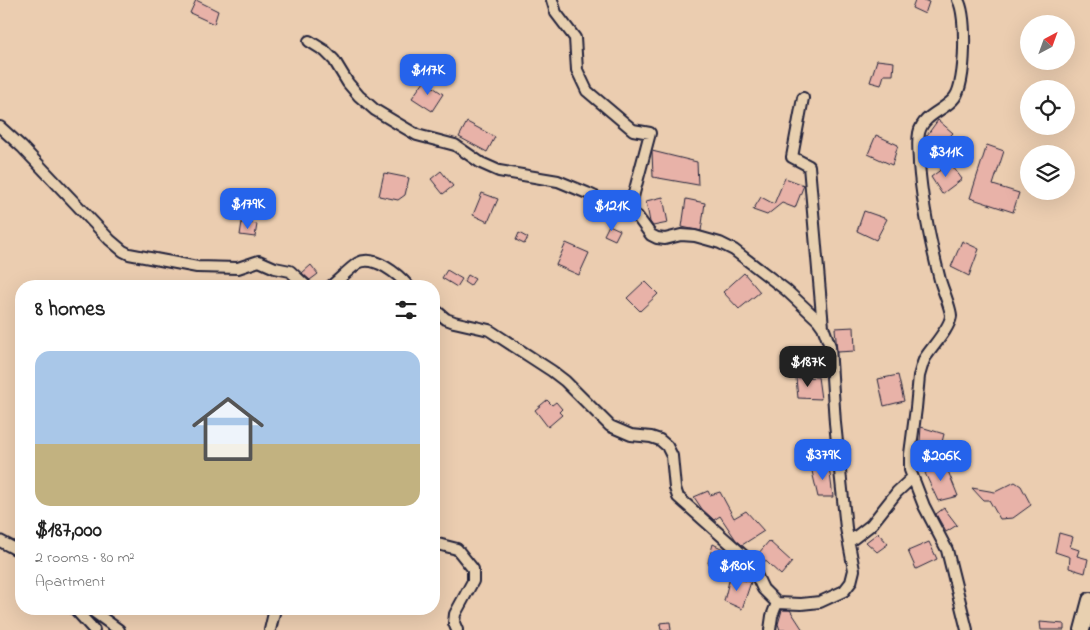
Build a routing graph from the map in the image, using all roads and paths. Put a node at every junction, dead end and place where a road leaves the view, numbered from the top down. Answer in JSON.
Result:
{"nodes":[{"id":1,"x":552,"y":0,"type":"edge"},
{"id":2,"x":958,"y":0,"type":"edge"},
{"id":3,"x":310,"y":41,"type":"dead end"},
{"id":4,"x":803,"y":98,"type":"dead end"},
{"id":5,"x":0,"y":127,"type":"edge"},
{"id":6,"x":629,"y":212,"type":"junction"},
{"id":7,"x":300,"y":280,"type":"edge"},
{"id":8,"x":339,"y":280,"type":"edge"},
{"id":9,"x":401,"y":280,"type":"edge"},
{"id":10,"x":440,"y":314,"type":"edge"},
{"id":11,"x":823,"y":327,"type":"junction"},
{"id":12,"x":912,"y":478,"type":"junction"},
{"id":13,"x":850,"y":542,"type":"junction"},
{"id":14,"x":3,"y":545,"type":"edge"},
{"id":15,"x":440,"y":545,"type":"edge"},
{"id":16,"x":15,"y":550,"type":"edge"},
{"id":17,"x":1090,"y":600,"type":"edge"},
{"id":18,"x":777,"y":603,"type":"junction"},
{"id":19,"x":80,"y":615,"type":"edge"},
{"id":20,"x":98,"y":615,"type":"edge"},
{"id":21,"x":274,"y":615,"type":"edge"},
{"id":22,"x":94,"y":630,"type":"edge"},
{"id":23,"x":119,"y":630,"type":"edge"},
{"id":24,"x":270,"y":630,"type":"edge"},
{"id":25,"x":457,"y":630,"type":"edge"},
{"id":26,"x":770,"y":630,"type":"edge"},
{"id":27,"x":967,"y":630,"type":"edge"},
{"id":28,"x":1082,"y":630,"type":"edge"}],
"edges":[{"from":1,"to":6,"type":"street"},
{"from":2,"to":12,"type":"street"},
{"from":3,"to":6,"type":"street"},
{"from":4,"to":11,"type":"street"},
{"from":5,"to":7,"type":"street"},
{"from":6,"to":11,"type":"street"},
{"from":8,"to":9,"type":"street"},
{"from":10,"to":18,"type":"street"},
{"from":11,"to":13,"type":"street"},
{"from":12,"to":13,"type":"street"},
{"from":12,"to":27,"type":"street"},
{"from":13,"to":18,"type":"street"},
{"from":14,"to":16,"type":"street"},
{"from":15,"to":25,"type":"street"},
{"from":17,"to":28,"type":"street"},
{"from":18,"to":26,"type":"street"},
{"from":19,"to":22,"type":"street"},
{"from":20,"to":23,"type":"street"},
{"from":21,"to":24,"type":"street"}]}
